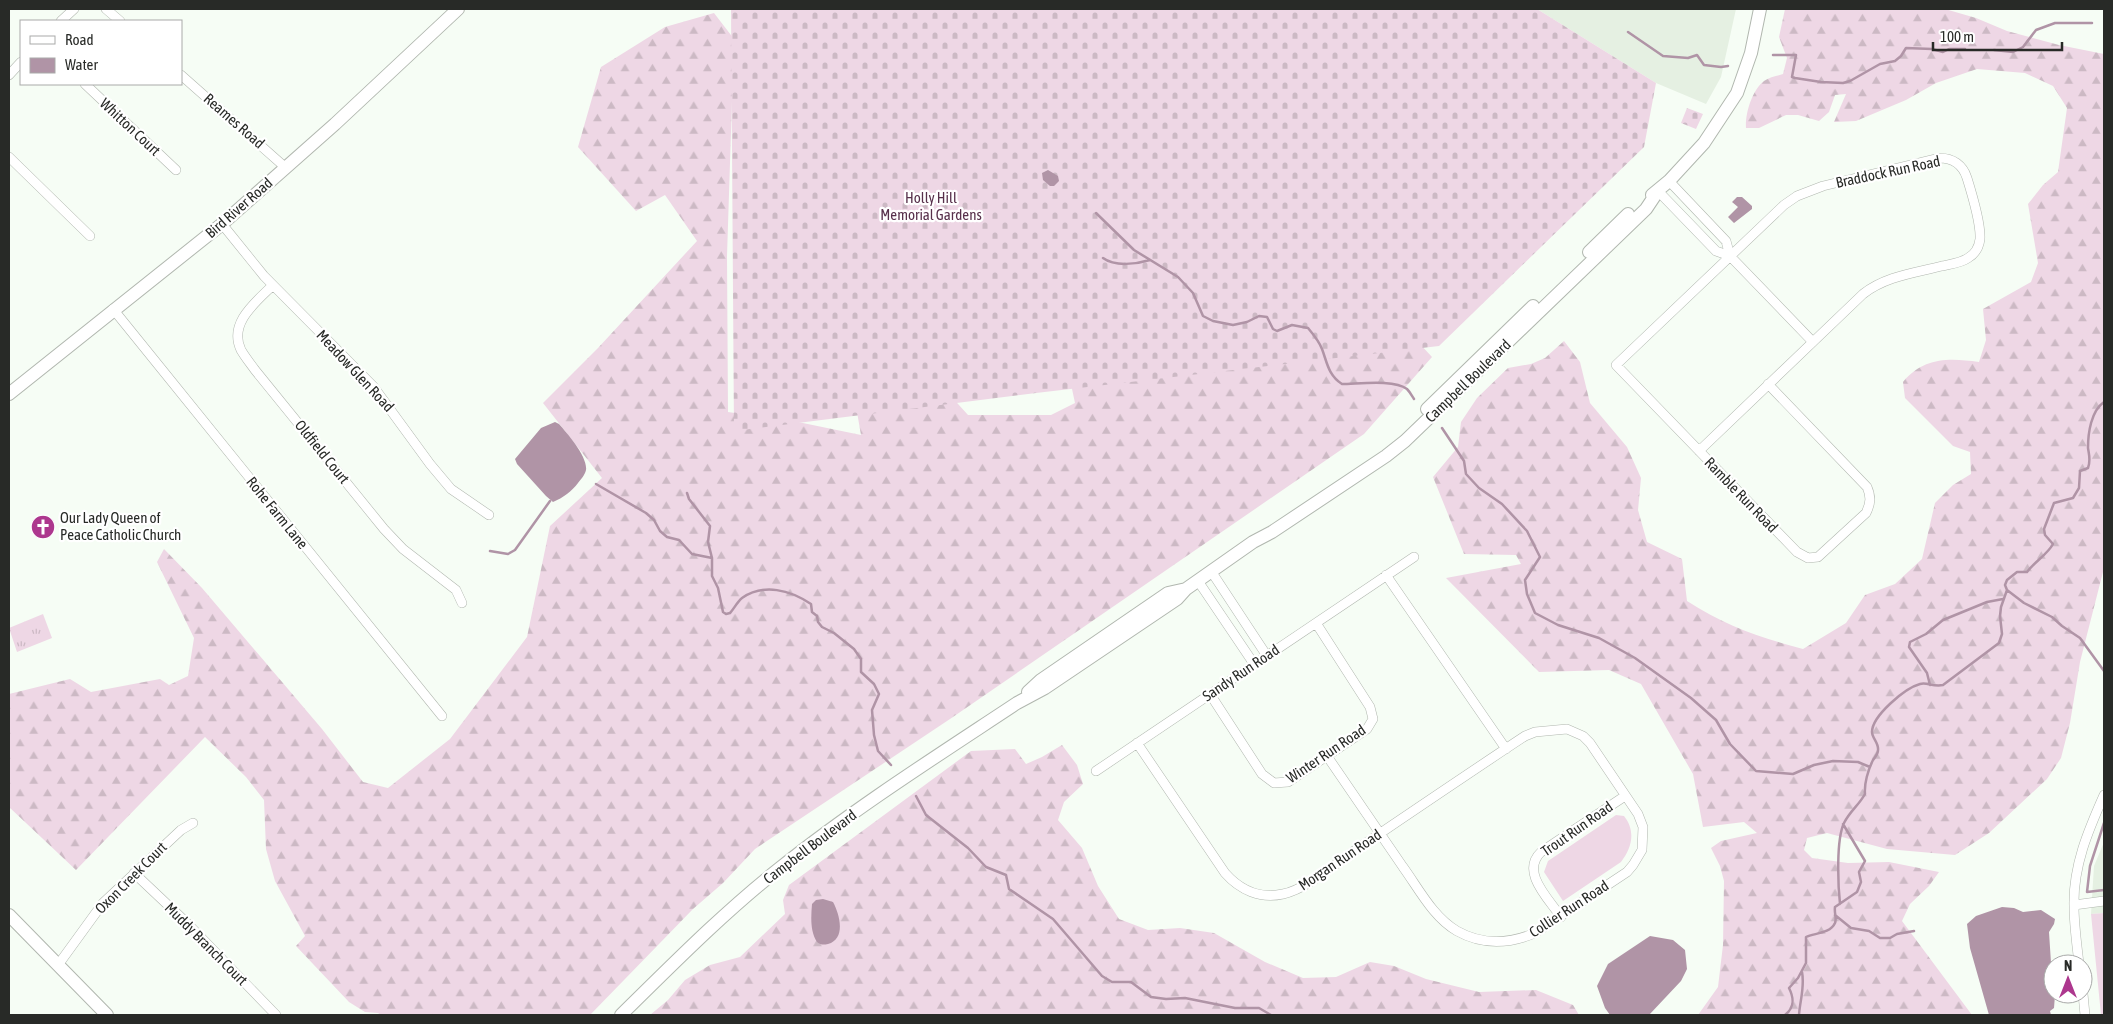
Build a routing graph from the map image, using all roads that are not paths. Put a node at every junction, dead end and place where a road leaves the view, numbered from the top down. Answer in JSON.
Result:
{"nodes":[{"id":1,"x":74,"y":9,"type":"edge"},
{"id":2,"x":106,"y":9,"type":"edge"},
{"id":3,"x":458,"y":9,"type":"edge"},
{"id":4,"x":1760,"y":9,"type":"edge"},
{"id":5,"x":62,"y":20,"type":"edge"},
{"id":6,"x":119,"y":20,"type":"edge"},
{"id":7,"x":20,"y":63,"type":"edge"},
{"id":8,"x":9,"y":75,"type":"edge"},
{"id":9,"x":182,"y":76,"type":"edge"},
{"id":10,"x":86,"y":85,"type":"edge"},
{"id":11,"x":9,"y":158,"type":"edge"},
{"id":12,"x":286,"y":168,"type":"junction"},
{"id":13,"x":176,"y":170,"type":"dead end"},
{"id":14,"x":1669,"y":181,"type":"junction"},
{"id":15,"x":1658,"y":191,"type":"junction"},
{"id":16,"x":222,"y":224,"type":"junction"},
{"id":17,"x":90,"y":236,"type":"dead end"},
{"id":18,"x":1730,"y":256,"type":"junction"},
{"id":19,"x":273,"y":285,"type":"junction"},
{"id":20,"x":113,"y":309,"type":"junction"},
{"id":21,"x":1813,"y":342,"type":"junction"},
{"id":22,"x":1768,"y":384,"type":"junction"},
{"id":23,"x":9,"y":394,"type":"edge"},
{"id":24,"x":1699,"y":451,"type":"junction"},
{"id":25,"x":489,"y":515,"type":"dead end"},
{"id":26,"x":1414,"y":557,"type":"dead end"},
{"id":27,"x":1210,"y":572,"type":"junction"},
{"id":28,"x":1386,"y":576,"type":"junction"},
{"id":29,"x":1198,"y":581,"type":"junction"},
{"id":30,"x":462,"y":603,"type":"dead end"},
{"id":31,"x":1316,"y":623,"type":"junction"},
{"id":32,"x":1267,"y":656,"type":"junction"},
{"id":33,"x":1254,"y":664,"type":"junction"},
{"id":34,"x":1210,"y":694,"type":"junction"},
{"id":35,"x":442,"y":716,"type":"dead end"},
{"id":36,"x":1137,"y":743,"type":"junction"},
{"id":37,"x":1506,"y":749,"type":"junction"},
{"id":38,"x":1327,"y":756,"type":"junction"},
{"id":39,"x":1096,"y":771,"type":"dead end"},
{"id":40,"x":2104,"y":795,"type":"edge"},
{"id":41,"x":1625,"y":796,"type":"junction"},
{"id":42,"x":193,"y":823,"type":"dead end"},
{"id":43,"x":1380,"y":833,"type":"junction"},
{"id":44,"x":134,"y":873,"type":"junction"},
{"id":45,"x":2104,"y":901,"type":"edge"},
{"id":46,"x":2074,"y":905,"type":"junction"},
{"id":47,"x":9,"y":915,"type":"edge"},
{"id":48,"x":1561,"y":917,"type":"junction"},
{"id":49,"x":2079,"y":954,"type":"edge"},
{"id":50,"x":58,"y":965,"type":"junction"},
{"id":51,"x":107,"y":1015,"type":"edge"},
{"id":52,"x":276,"y":1015,"type":"edge"},
{"id":53,"x":621,"y":1015,"type":"edge"}],
"edges":[{"from":1,"to":5,"type":"street"},
{"from":2,"to":6,"type":"street"},
{"from":3,"to":12,"type":"street","name":"Bird River Road"},
{"from":4,"to":14,"type":"street","name":"Campbell Boulevard"},
{"from":7,"to":8,"type":"street"},
{"from":9,"to":12,"type":"street","name":"Reames Road"},
{"from":10,"to":13,"type":"street","name":"Whitton Court"},
{"from":11,"to":17,"type":"street"},
{"from":12,"to":16,"type":"street","name":"Bird River Road"},
{"from":14,"to":15,"type":"street","name":"Campbell Boulevard"},
{"from":14,"to":18,"type":"street"},
{"from":15,"to":18,"type":"street"},
{"from":15,"to":27,"type":"street","name":"Campbell Boulevard"},
{"from":16,"to":19,"type":"street","name":"Meadow Glen Road"},
{"from":16,"to":20,"type":"street","name":"Bird River Road"},
{"from":18,"to":21,"type":"street"},
{"from":18,"to":21,"type":"street","name":"Braddock Run Road"},
{"from":18,"to":24,"type":"street","name":"Ramble Run Road"},
{"from":19,"to":25,"type":"street","name":"Meadow Glen Road"},
{"from":19,"to":30,"type":"street","name":"Oldfield Court"},
{"from":20,"to":23,"type":"street","name":"Bird River Road"},
{"from":20,"to":35,"type":"street","name":"Rohe Farm Lane"},
{"from":21,"to":22,"type":"street","name":"Braddock Run Road"},
{"from":22,"to":24,"type":"street","name":"Braddock Run Road"},
{"from":22,"to":24,"type":"street","name":"Ramble Run Road"},
{"from":26,"to":28,"type":"street","name":"Sandy Run Road"},
{"from":27,"to":29,"type":"street","name":"Campbell Boulevard"},
{"from":27,"to":32,"type":"street"},
{"from":28,"to":31,"type":"street","name":"Sandy Run Road"},
{"from":28,"to":37,"type":"street"},
{"from":29,"to":33,"type":"street"},
{"from":29,"to":53,"type":"street","name":"Campbell Boulevard"},
{"from":31,"to":32,"type":"street","name":"Sandy Run Road"},
{"from":31,"to":38,"type":"street","name":"Winter Run Road"},
{"from":32,"to":33,"type":"street","name":"Sandy Run Road"},
{"from":33,"to":34,"type":"street","name":"Sandy Run Road"},
{"from":34,"to":36,"type":"street","name":"Sandy Run Road"},
{"from":34,"to":38,"type":"street","name":"Winter Run Road"},
{"from":36,"to":39,"type":"street","name":"Sandy Run Road"},
{"from":36,"to":43,"type":"street","name":"Morgan Run Road"},
{"from":37,"to":41,"type":"street","name":"Collier Run Road"},
{"from":37,"to":43,"type":"street","name":"Morgan Run Road"},
{"from":38,"to":43,"type":"street","name":"Collier Run Road"},
{"from":40,"to":46,"type":"street"},
{"from":41,"to":48,"type":"street","name":"Collier Run Road"},
{"from":41,"to":48,"type":"street","name":"Trout Run Road"},
{"from":42,"to":44,"type":"street","name":"Oxon Creek Court"},
{"from":43,"to":48,"type":"street","name":"Collier Run Road"},
{"from":44,"to":50,"type":"street","name":"Oxon Creek Court"},
{"from":44,"to":52,"type":"street","name":"Muddy Branch Court"},
{"from":45,"to":46,"type":"street"},
{"from":46,"to":49,"type":"street"},
{"from":47,"to":50,"type":"street"},
{"from":50,"to":51,"type":"street"}]}
